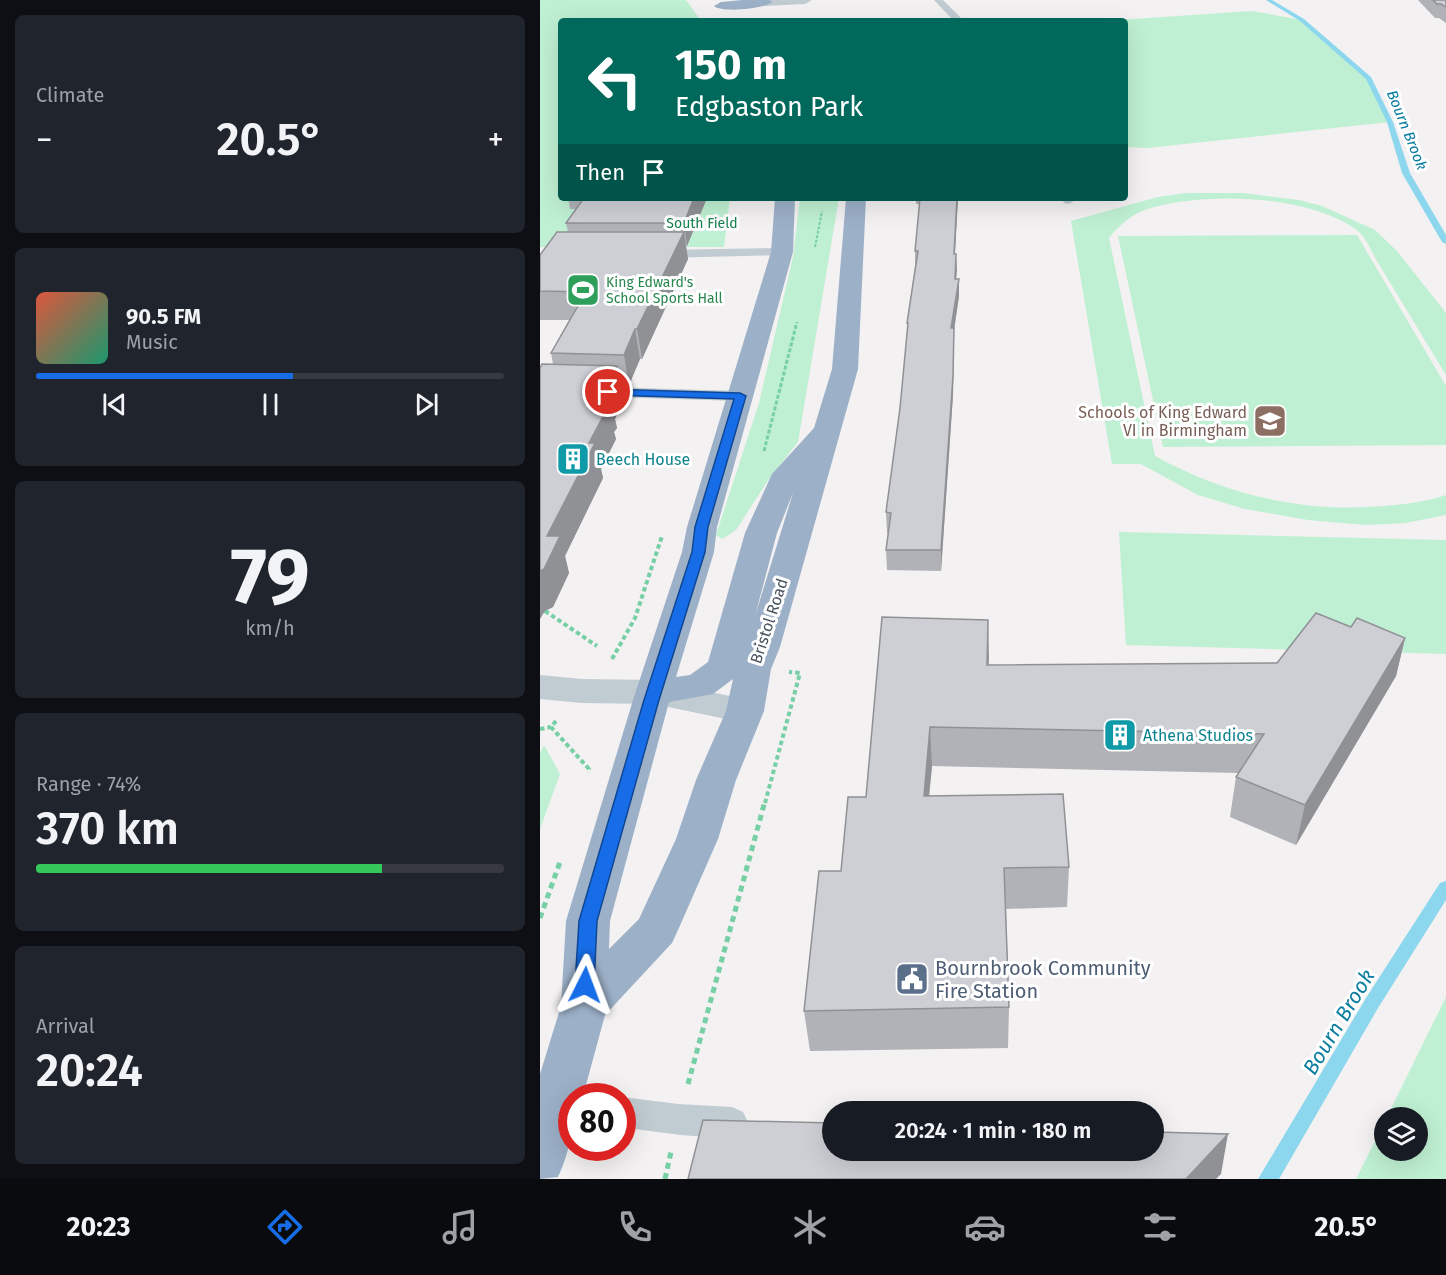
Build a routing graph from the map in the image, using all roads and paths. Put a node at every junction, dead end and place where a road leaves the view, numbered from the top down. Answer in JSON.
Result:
{"nodes":[{"id":1,"x":805,"y":0,"type":"edge"},
{"id":2,"x":938,"y":0,"type":"edge"},
{"id":3,"x":764,"y":1,"type":"edge"},
{"id":4,"x":719,"y":3,"type":"edge"},
{"id":5,"x":776,"y":16,"type":"dead end"},
{"id":6,"x":729,"y":18,"type":"edge"},
{"id":7,"x":956,"y":18,"type":"edge"},
{"id":8,"x":785,"y":201,"type":"edge"},
{"id":9,"x":856,"y":201,"type":"edge"},
{"id":10,"x":822,"y":209,"type":"dead end"},
{"id":11,"x":782,"y":252,"type":"junction"},
{"id":12,"x":642,"y":254,"type":"edge"},
{"id":13,"x":814,"y":254,"type":"dead end"},
{"id":14,"x":800,"y":312,"type":"dead end"},
{"id":15,"x":540,"y":390,"type":"edge"},
{"id":16,"x":740,"y":396,"type":"junction"},
{"id":17,"x":828,"y":427,"type":"junction"},
{"id":18,"x":762,"y":459,"type":"dead end"},
{"id":19,"x":663,"y":534,"type":"dead end"},
{"id":20,"x":545,"y":610,"type":"dead end"},
{"id":21,"x":597,"y":646,"type":"dead end"},
{"id":22,"x":800,"y":673,"type":"dead end"},
{"id":23,"x":540,"y":687,"type":"edge"},
{"id":24,"x":594,"y":691,"type":"junction"},
{"id":25,"x":654,"y":692,"type":"junction"},
{"id":26,"x":745,"y":711,"type":"junction"},
{"id":27,"x":551,"y":727,"type":"junction"},
{"id":28,"x":540,"y":729,"type":"edge"},
{"id":29,"x":586,"y":779,"type":"dead end"},
{"id":30,"x":563,"y":854,"type":"dead end"},
{"id":31,"x":540,"y":899,"type":"edge"},
{"id":32,"x":547,"y":899,"type":"junction"},
{"id":33,"x":540,"y":918,"type":"edge"},
{"id":34,"x":584,"y":1006,"type":"junction"},
{"id":35,"x":568,"y":1083,"type":"edge"},
{"id":36,"x":636,"y":1114,"type":"edge"},
{"id":37,"x":558,"y":1117,"type":"edge"},
{"id":38,"x":678,"y":1119,"type":"junction"},
{"id":39,"x":761,"y":1124,"type":"edge"},
{"id":40,"x":540,"y":1160,"type":"edge"}],
"edges":[{"from":1,"to":3,"type":"street"},
{"from":2,"to":7,"type":"lane"},
{"from":3,"to":4,"type":"highway"},
{"from":3,"to":5,"type":"highway"},
{"from":4,"to":6,"type":"highway"},
{"from":8,"to":11,"type":"highway","name":"Bristol Road"},
{"from":9,"to":17,"type":"highway","name":"Bristol Road"},
{"from":10,"to":13,"type":"path"},
{"from":11,"to":12,"type":"lane"},
{"from":11,"to":16,"type":"highway","name":"Bristol Road"},
{"from":14,"to":18,"type":"path"},
{"from":15,"to":16,"type":"lane"},
{"from":16,"to":25,"type":"highway","name":"Bristol Road"},
{"from":17,"to":25,"type":"highway"},
{"from":17,"to":26,"type":"highway","name":"Bristol Road"},
{"from":19,"to":24,"type":"path"},
{"from":20,"to":21,"type":"path"},
{"from":22,"to":38,"type":"path"},
{"from":23,"to":24,"type":"street"},
{"from":24,"to":25,"type":"street"},
{"from":24,"to":27,"type":"path"},
{"from":25,"to":26,"type":"street"},
{"from":25,"to":34,"type":"highway","name":"Bristol Road"},
{"from":26,"to":34,"type":"highway","name":"Bristol Road"},
{"from":27,"to":28,"type":"path"},
{"from":27,"to":29,"type":"path"},
{"from":30,"to":32,"type":"path"},
{"from":31,"to":32,"type":"path"},
{"from":32,"to":33,"type":"path"},
{"from":34,"to":35,"type":"highway","name":"Bristol Road"},
{"from":36,"to":38,"type":"lane"},
{"from":37,"to":40,"type":"highway","name":"Bristol Road"},
{"from":38,"to":39,"type":"lane"}]}
